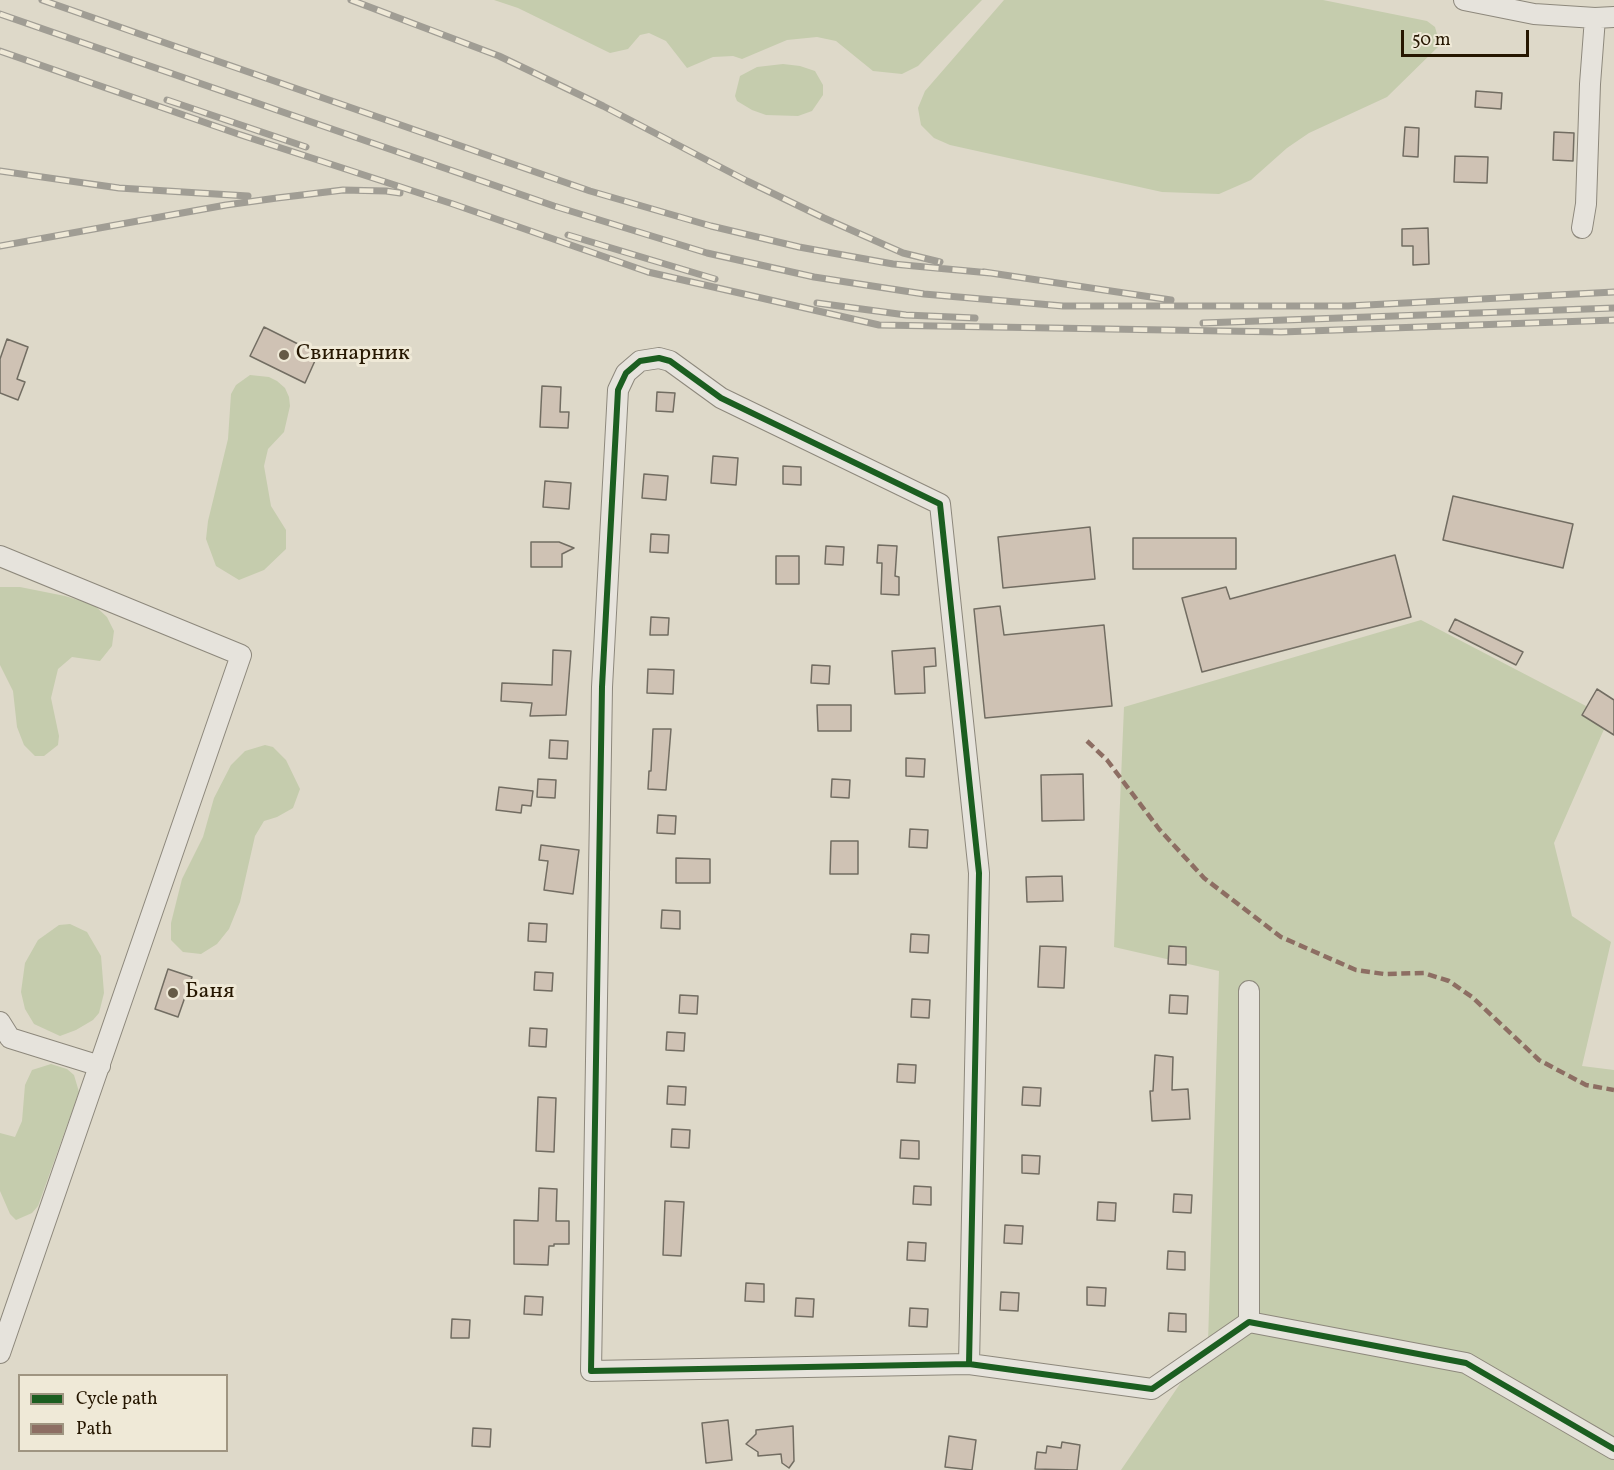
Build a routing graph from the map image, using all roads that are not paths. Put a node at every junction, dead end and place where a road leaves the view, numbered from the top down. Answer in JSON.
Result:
{"nodes":[{"id":1,"x":1464,"y":0,"type":"edge"},
{"id":2,"x":1605,"y":17,"type":"edge"},
{"id":3,"x":1582,"y":228,"type":"dead end"},
{"id":4,"x":0,"y":556,"type":"edge"},
{"id":5,"x":1249,"y":991,"type":"dead end"},
{"id":6,"x":0,"y":1022,"type":"edge"},
{"id":7,"x":100,"y":1066,"type":"junction"},
{"id":8,"x":1249,"y":1322,"type":"junction"},
{"id":9,"x":0,"y":1353,"type":"edge"},
{"id":10,"x":969,"y":1364,"type":"junction"},
{"id":11,"x":1614,"y":1449,"type":"edge"}],
"edges":[{"from":1,"to":2,"type":"street"},
{"from":2,"to":3,"type":"street"},
{"from":4,"to":7,"type":"street"},
{"from":5,"to":8,"type":"street"},
{"from":6,"to":7,"type":"street"},
{"from":7,"to":9,"type":"street"},
{"from":8,"to":10,"type":"street"},
{"from":8,"to":11,"type":"street"},
{"from":10,"to":10,"type":"street"}]}
